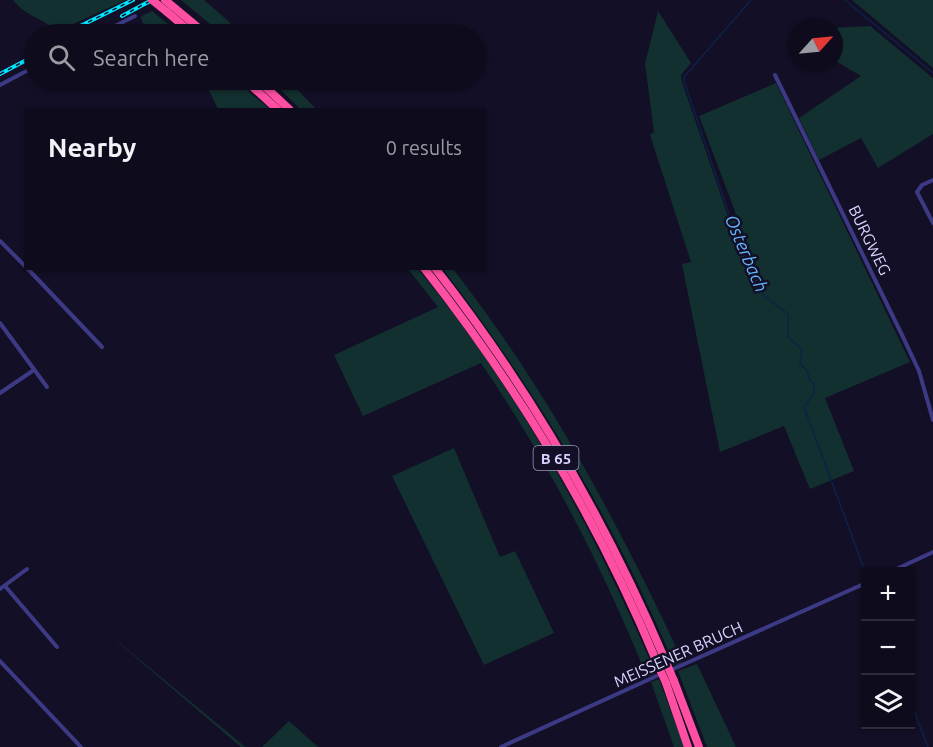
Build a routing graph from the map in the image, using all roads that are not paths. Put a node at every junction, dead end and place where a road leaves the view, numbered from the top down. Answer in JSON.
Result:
{"nodes":[{"id":1,"x":152,"y":0,"type":"edge"},
{"id":2,"x":165,"y":0,"type":"edge"},
{"id":3,"x":135,"y":16,"type":"dead end"},
{"id":4,"x":119,"y":24,"type":"edge"},
{"id":5,"x":181,"y":24,"type":"edge"},
{"id":6,"x":194,"y":24,"type":"edge"},
{"id":7,"x":24,"y":72,"type":"edge"},
{"id":8,"x":775,"y":75,"type":"dead end"},
{"id":9,"x":0,"y":85,"type":"edge"},
{"id":10,"x":257,"y":90,"type":"edge"},
{"id":11,"x":269,"y":90,"type":"edge"},
{"id":12,"x":276,"y":108,"type":"edge"},
{"id":13,"x":288,"y":108,"type":"edge"},
{"id":14,"x":933,"y":180,"type":"edge"},
{"id":15,"x":933,"y":223,"type":"edge"},
{"id":16,"x":0,"y":241,"type":"edge"},
{"id":17,"x":24,"y":266,"type":"edge"},
{"id":18,"x":28,"y":270,"type":"edge"},
{"id":19,"x":425,"y":270,"type":"edge"},
{"id":20,"x":436,"y":270,"type":"edge"},
{"id":21,"x":0,"y":323,"type":"edge"},
{"id":22,"x":102,"y":347,"type":"dead end"},
{"id":23,"x":34,"y":370,"type":"junction"},
{"id":24,"x":47,"y":387,"type":"dead end"},
{"id":25,"x":0,"y":393,"type":"edge"},
{"id":26,"x":933,"y":420,"type":"edge"},
{"id":27,"x":933,"y":552,"type":"edge"},
{"id":28,"x":902,"y":567,"type":"edge"},
{"id":29,"x":27,"y":569,"type":"dead end"},
{"id":30,"x":5,"y":585,"type":"junction"},
{"id":31,"x":861,"y":585,"type":"edge"},
{"id":32,"x":0,"y":589,"type":"edge"},
{"id":33,"x":57,"y":647,"type":"dead end"},
{"id":34,"x":0,"y":661,"type":"edge"},
{"id":35,"x":662,"y":663,"type":"junction"},
{"id":36,"x":670,"y":682,"type":"junction"},
{"id":37,"x":81,"y":747,"type":"edge"},
{"id":38,"x":501,"y":747,"type":"edge"},
{"id":39,"x":688,"y":747,"type":"edge"},
{"id":40,"x":699,"y":747,"type":"edge"}],
"edges":[{"from":1,"to":5,"type":"highway","bridge":true},
{"from":2,"to":6,"type":"highway"},
{"from":3,"to":4,"type":"street"},
{"from":7,"to":9,"type":"street"},
{"from":8,"to":26,"type":"street","name":"BURGWEG"},
{"from":10,"to":12,"type":"highway"},
{"from":11,"to":13,"type":"highway"},
{"from":14,"to":15,"type":"street"},
{"from":16,"to":17,"type":"street"},
{"from":18,"to":22,"type":"street"},
{"from":19,"to":35,"type":"highway","number":"B 65"},
{"from":20,"to":35,"type":"highway","number":"B 65"},
{"from":21,"to":23,"type":"street"},
{"from":23,"to":24,"type":"street"},
{"from":23,"to":25,"type":"street"},
{"from":27,"to":28,"type":"street"},
{"from":29,"to":30,"type":"street"},
{"from":30,"to":32,"type":"street"},
{"from":30,"to":33,"type":"street"},
{"from":31,"to":38,"type":"street","name":"MEISSENER BRUCH"},
{"from":34,"to":37,"type":"street"},
{"from":35,"to":36,"type":"highway","number":"B 65","bridge":true},
{"from":36,"to":39,"type":"highway","number":"B 65"},
{"from":36,"to":40,"type":"highway","number":"B 65"}]}
